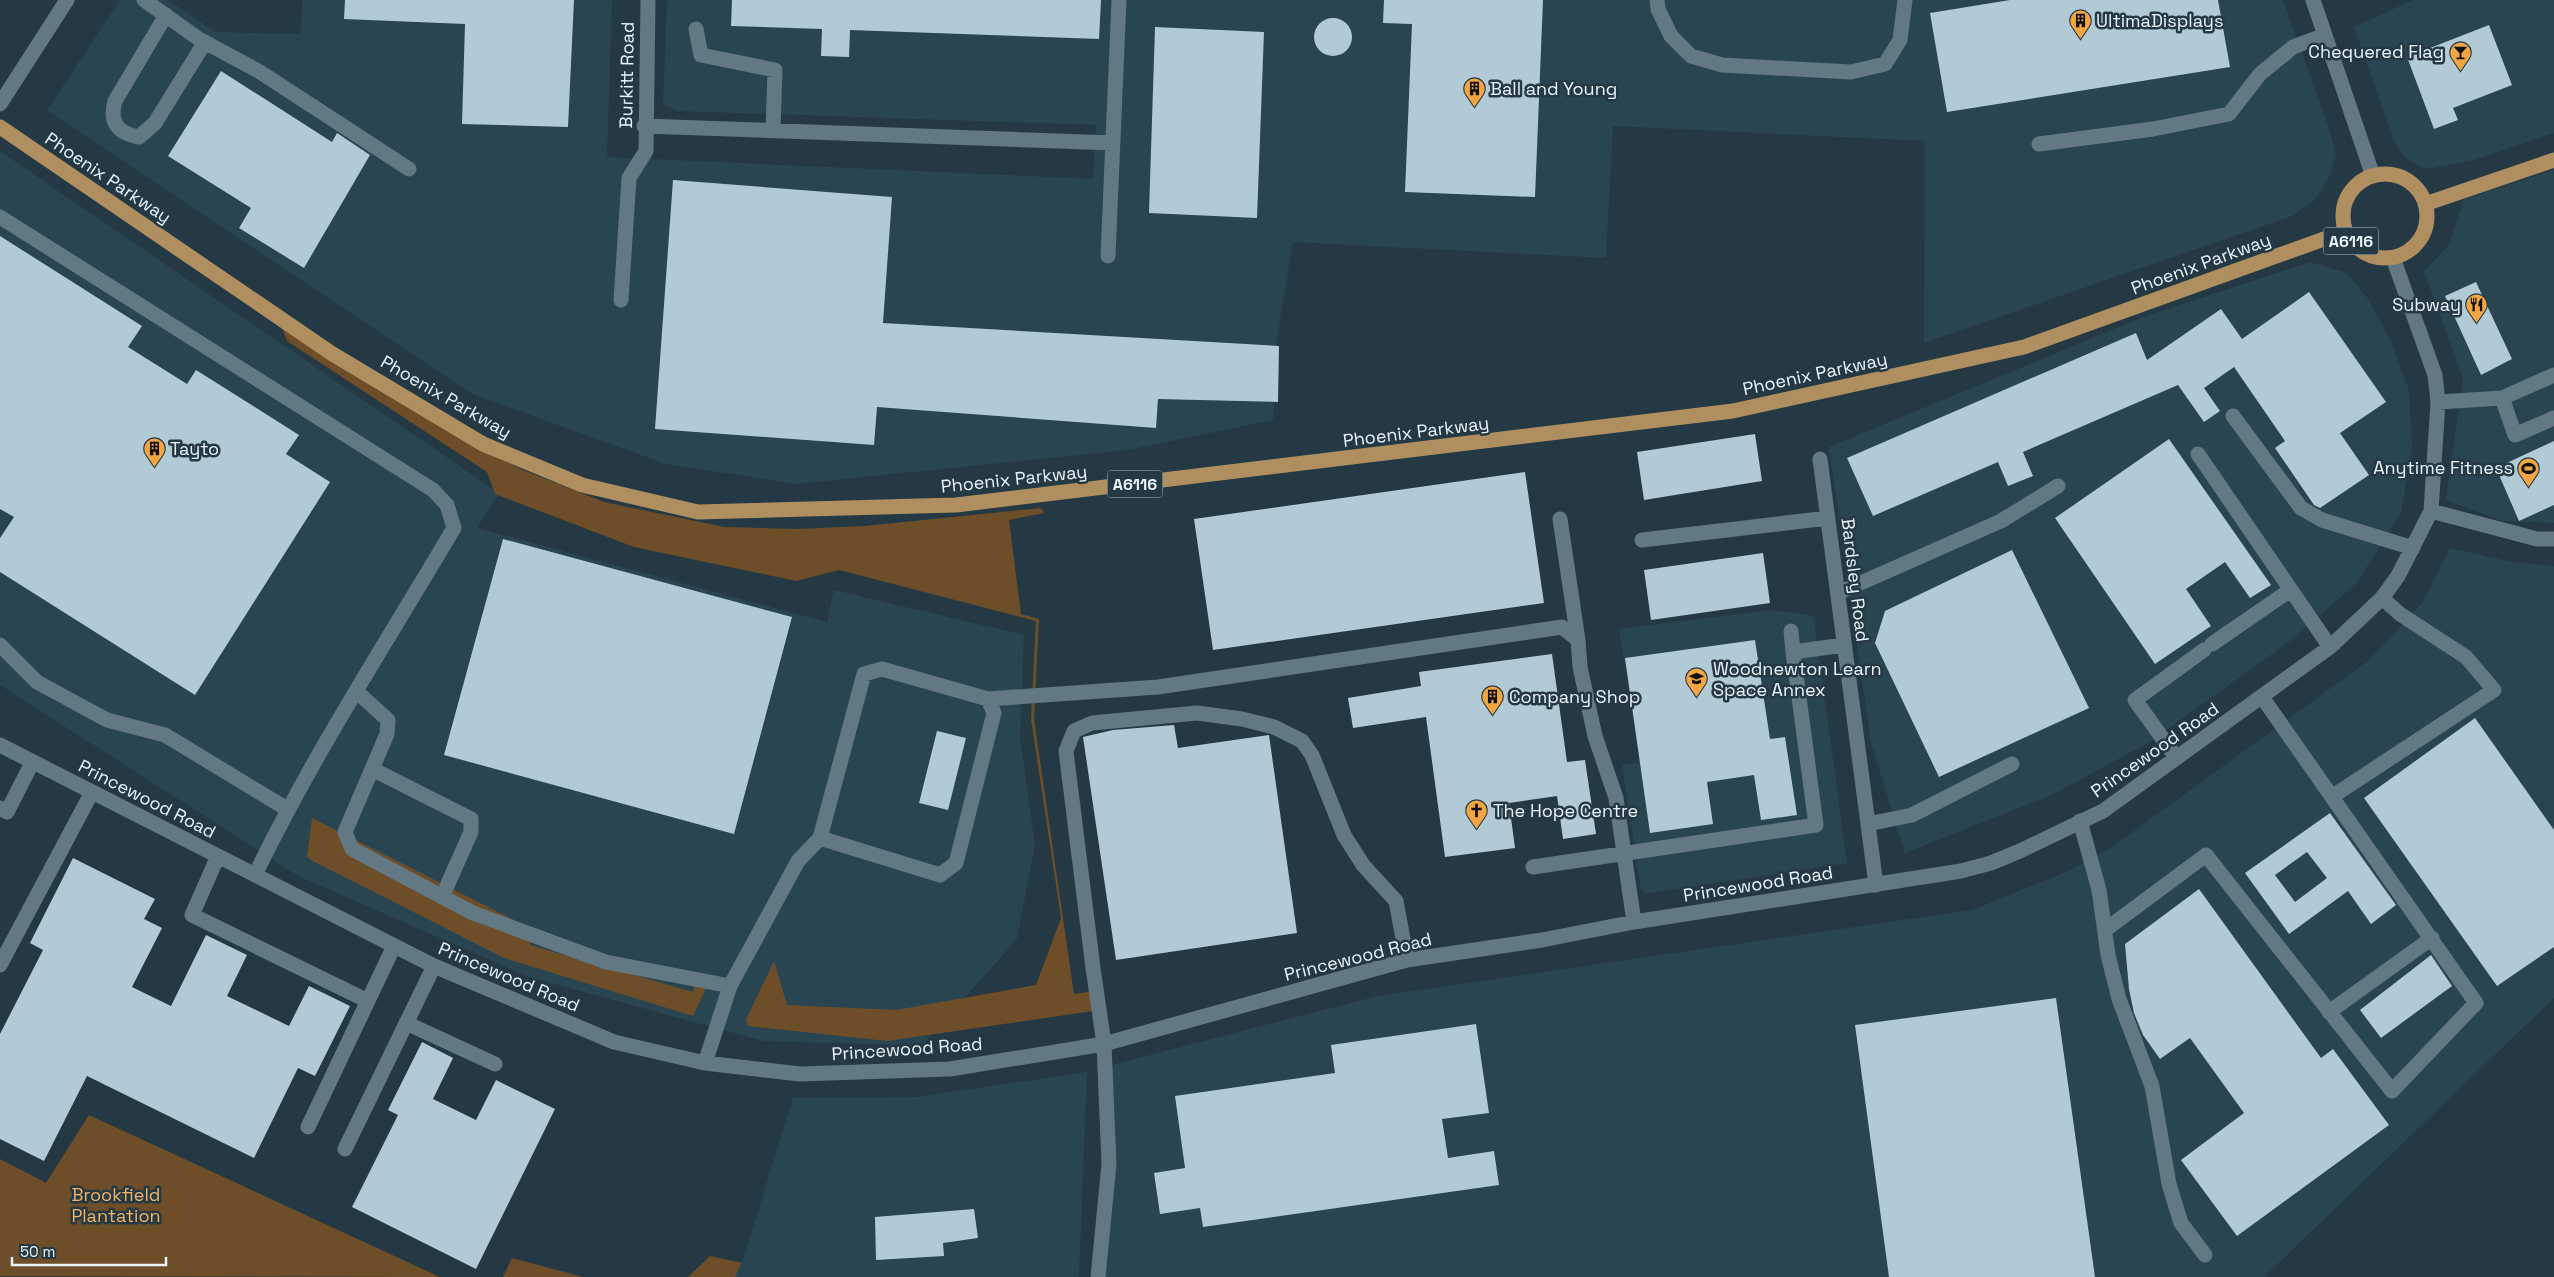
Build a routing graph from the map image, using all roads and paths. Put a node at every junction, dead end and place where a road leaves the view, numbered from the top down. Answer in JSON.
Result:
{"nodes":[{"id":1,"x":68,"y":0,"type":"edge"},
{"id":2,"x":144,"y":0,"type":"edge"},
{"id":3,"x":648,"y":0,"type":"edge"},
{"id":4,"x":1119,"y":0,"type":"edge"},
{"id":5,"x":1657,"y":0,"type":"edge"},
{"id":6,"x":1905,"y":0,"type":"edge"},
{"id":7,"x":2316,"y":1,"type":"edge"},
{"id":8,"x":166,"y":16,"type":"junction"},
{"id":9,"x":696,"y":29,"type":"dead end"},
{"id":10,"x":2325,"y":35,"type":"junction"},
{"id":11,"x":205,"y":42,"type":"junction"},
{"id":12,"x":0,"y":104,"type":"edge"},
{"id":13,"x":644,"y":126,"type":"junction"},
{"id":14,"x":0,"y":127,"type":"edge"},
{"id":15,"x":773,"y":129,"type":"junction"},
{"id":16,"x":1113,"y":143,"type":"junction"},
{"id":17,"x":2039,"y":144,"type":"dead end"},
{"id":18,"x":2554,"y":160,"type":"edge"},
{"id":19,"x":409,"y":169,"type":"dead end"},
{"id":20,"x":2372,"y":176,"type":"junction"},
{"id":21,"x":2425,"y":204,"type":"junction"},
{"id":22,"x":0,"y":217,"type":"edge"},
{"id":23,"x":2346,"y":231,"type":"junction"},
{"id":24,"x":1108,"y":256,"type":"dead end"},
{"id":25,"x":2393,"y":258,"type":"junction"},
{"id":26,"x":621,"y":300,"type":"dead end"},
{"id":27,"x":2554,"y":375,"type":"edge"},
{"id":28,"x":2502,"y":398,"type":"junction"},
{"id":29,"x":2438,"y":402,"type":"junction"},
{"id":30,"x":2233,"y":416,"type":"dead end"},
{"id":31,"x":2554,"y":418,"type":"edge"},
{"id":32,"x":2198,"y":454,"type":"dead end"},
{"id":33,"x":1820,"y":459,"type":"dead end"},
{"id":34,"x":2058,"y":486,"type":"dead end"},
{"id":35,"x":2431,"y":511,"type":"junction"},
{"id":36,"x":1828,"y":518,"type":"junction"},
{"id":37,"x":1560,"y":519,"type":"dead end"},
{"id":38,"x":2554,"y":539,"type":"edge"},
{"id":39,"x":1642,"y":540,"type":"dead end"},
{"id":40,"x":2412,"y":548,"type":"junction"},
{"id":41,"x":2289,"y":591,"type":"junction"},
{"id":42,"x":1838,"y":593,"type":"junction"},
{"id":43,"x":2382,"y":598,"type":"junction"},
{"id":44,"x":1790,"y":631,"type":"dead end"},
{"id":45,"x":1578,"y":640,"type":"junction"},
{"id":46,"x":0,"y":645,"type":"edge"},
{"id":47,"x":1844,"y":645,"type":"junction"},
{"id":48,"x":2330,"y":647,"type":"junction"},
{"id":49,"x":1793,"y":652,"type":"junction"},
{"id":50,"x":356,"y":691,"type":"junction"},
{"id":51,"x":2262,"y":697,"type":"junction"},
{"id":52,"x":988,"y":699,"type":"junction"},
{"id":53,"x":0,"y":745,"type":"edge"},
{"id":54,"x":2176,"y":757,"type":"junction"},
{"id":55,"x":32,"y":763,"type":"junction"},
{"id":56,"x":2012,"y":764,"type":"dead end"},
{"id":57,"x":372,"y":769,"type":"junction"},
{"id":58,"x":92,"y":792,"type":"junction"},
{"id":59,"x":2333,"y":796,"type":"junction"},
{"id":60,"x":0,"y":808,"type":"edge"},
{"id":61,"x":287,"y":809,"type":"junction"},
{"id":62,"x":2080,"y":821,"type":"junction"},
{"id":63,"x":1868,"y":824,"type":"junction"},
{"id":64,"x":820,"y":838,"type":"junction"},
{"id":65,"x":1625,"y":852,"type":"junction"},
{"id":66,"x":218,"y":856,"type":"junction"},
{"id":67,"x":1533,"y":867,"type":"dead end"},
{"id":68,"x":255,"y":875,"type":"junction"},
{"id":69,"x":1876,"y":885,"type":"junction"},
{"id":70,"x":442,"y":897,"type":"junction"},
{"id":71,"x":1634,"y":922,"type":"junction"},
{"id":72,"x":2105,"y":930,"type":"junction"},
{"id":73,"x":2432,"y":938,"type":"junction"},
{"id":74,"x":394,"y":946,"type":"junction"},
{"id":75,"x":1407,"y":960,"type":"junction"},
{"id":76,"x":0,"y":965,"type":"edge"},
{"id":77,"x":434,"y":966,"type":"junction"},
{"id":78,"x":730,"y":986,"type":"junction"},
{"id":79,"x":368,"y":1001,"type":"junction"},
{"id":80,"x":2329,"y":1012,"type":"junction"},
{"id":81,"x":406,"y":1023,"type":"junction"},
{"id":82,"x":1104,"y":1044,"type":"junction"},
{"id":83,"x":705,"y":1063,"type":"junction"},
{"id":84,"x":494,"y":1064,"type":"dead end"},
{"id":85,"x":308,"y":1127,"type":"dead end"},
{"id":86,"x":345,"y":1149,"type":"dead end"},
{"id":87,"x":2205,"y":1255,"type":"dead end"},
{"id":88,"x":1098,"y":1277,"type":"edge"}],
"edges":[{"from":1,"to":12,"type":"street"},
{"from":2,"to":8,"type":"street"},
{"from":3,"to":13,"type":"street","name":"Burkitt Road"},
{"from":4,"to":16,"type":"street"},
{"from":5,"to":6,"type":"street"},
{"from":7,"to":10,"type":"street"},
{"from":8,"to":11,"type":"street"},
{"from":8,"to":11,"type":"street"},
{"from":9,"to":15,"type":"street"},
{"from":10,"to":17,"type":"street"},
{"from":10,"to":20,"type":"street"},
{"from":11,"to":19,"type":"street"},
{"from":13,"to":15,"type":"street"},
{"from":13,"to":26,"type":"street","name":"Burkitt Road"},
{"from":14,"to":23,"type":"main road","name":"Phoenix Parkway","number":"A6116"},
{"from":15,"to":16,"type":"street"},
{"from":16,"to":24,"type":"street"},
{"from":18,"to":21,"type":"main road"},
{"from":20,"to":21,"type":"main road"},
{"from":20,"to":23,"type":"main road","number":"A6116"},
{"from":21,"to":25,"type":"main road","number":"A6116"},
{"from":22,"to":50,"type":"street"},
{"from":23,"to":25,"type":"main road","number":"A6116"},
{"from":25,"to":29,"type":"street","name":"Princewood Road"},
{"from":27,"to":28,"type":"street"},
{"from":28,"to":29,"type":"street"},
{"from":28,"to":31,"type":"street"},
{"from":29,"to":35,"type":"street","name":"Princewood Road"},
{"from":30,"to":40,"type":"street"},
{"from":32,"to":41,"type":"street"},
{"from":33,"to":36,"type":"street","name":"Bardsley Road"},
{"from":34,"to":42,"type":"street"},
{"from":35,"to":38,"type":"street"},
{"from":35,"to":40,"type":"street","name":"Princewood Road"},
{"from":36,"to":39,"type":"street"},
{"from":36,"to":42,"type":"street","name":"Bardsley Road"},
{"from":37,"to":45,"type":"street"},
{"from":40,"to":43,"type":"street","name":"Princewood Road"},
{"from":41,"to":48,"type":"street"},
{"from":41,"to":54,"type":"street"},
{"from":42,"to":47,"type":"street","name":"Bardsley Road"},
{"from":43,"to":48,"type":"street","name":"Princewood Road"},
{"from":43,"to":59,"type":"street"},
{"from":44,"to":49,"type":"street"},
{"from":45,"to":52,"type":"street"},
{"from":45,"to":65,"type":"street"},
{"from":46,"to":61,"type":"street"},
{"from":47,"to":49,"type":"street"},
{"from":47,"to":63,"type":"street","name":"Bardsley Road"},
{"from":48,"to":51,"type":"street","name":"Princewood Road"},
{"from":49,"to":65,"type":"street"},
{"from":50,"to":57,"type":"street"},
{"from":50,"to":61,"type":"street"},
{"from":51,"to":54,"type":"street","name":"Princewood Road"},
{"from":51,"to":59,"type":"street"},
{"from":52,"to":64,"type":"street"},
{"from":52,"to":64,"type":"street"},
{"from":53,"to":55,"type":"street","name":"Princewood Road"},
{"from":54,"to":62,"type":"street","name":"Princewood Road"},
{"from":55,"to":58,"type":"street","name":"Princewood Road"},
{"from":55,"to":60,"type":"street"},
{"from":56,"to":63,"type":"street"},
{"from":57,"to":70,"type":"street"},
{"from":57,"to":70,"type":"street"},
{"from":58,"to":66,"type":"street","name":"Princewood Road"},
{"from":58,"to":76,"type":"street"},
{"from":59,"to":73,"type":"street"},
{"from":61,"to":68,"type":"street"},
{"from":62,"to":69,"type":"street","name":"Princewood Road"},
{"from":62,"to":72,"type":"street"},
{"from":63,"to":69,"type":"street","name":"Bardsley Road"},
{"from":64,"to":78,"type":"street"},
{"from":65,"to":67,"type":"street"},
{"from":65,"to":71,"type":"street"},
{"from":66,"to":68,"type":"street","name":"Princewood Road"},
{"from":66,"to":79,"type":"street"},
{"from":68,"to":74,"type":"street","name":"Princewood Road"},
{"from":69,"to":71,"type":"street","name":"Princewood Road"},
{"from":70,"to":78,"type":"street"},
{"from":71,"to":75,"type":"street","name":"Princewood Road"},
{"from":72,"to":80,"type":"street"},
{"from":72,"to":87,"type":"street"},
{"from":73,"to":80,"type":"street"},
{"from":73,"to":80,"type":"street"},
{"from":74,"to":77,"type":"street","name":"Princewood Road"},
{"from":74,"to":79,"type":"street"},
{"from":75,"to":82,"type":"street","name":"Princewood Road"},
{"from":75,"to":82,"type":"street"},
{"from":77,"to":81,"type":"street"},
{"from":77,"to":83,"type":"street","name":"Princewood Road"},
{"from":78,"to":83,"type":"street"},
{"from":79,"to":85,"type":"street"},
{"from":81,"to":84,"type":"street"},
{"from":81,"to":86,"type":"street"},
{"from":82,"to":83,"type":"street","name":"Princewood Road"},
{"from":82,"to":88,"type":"street"}]}
